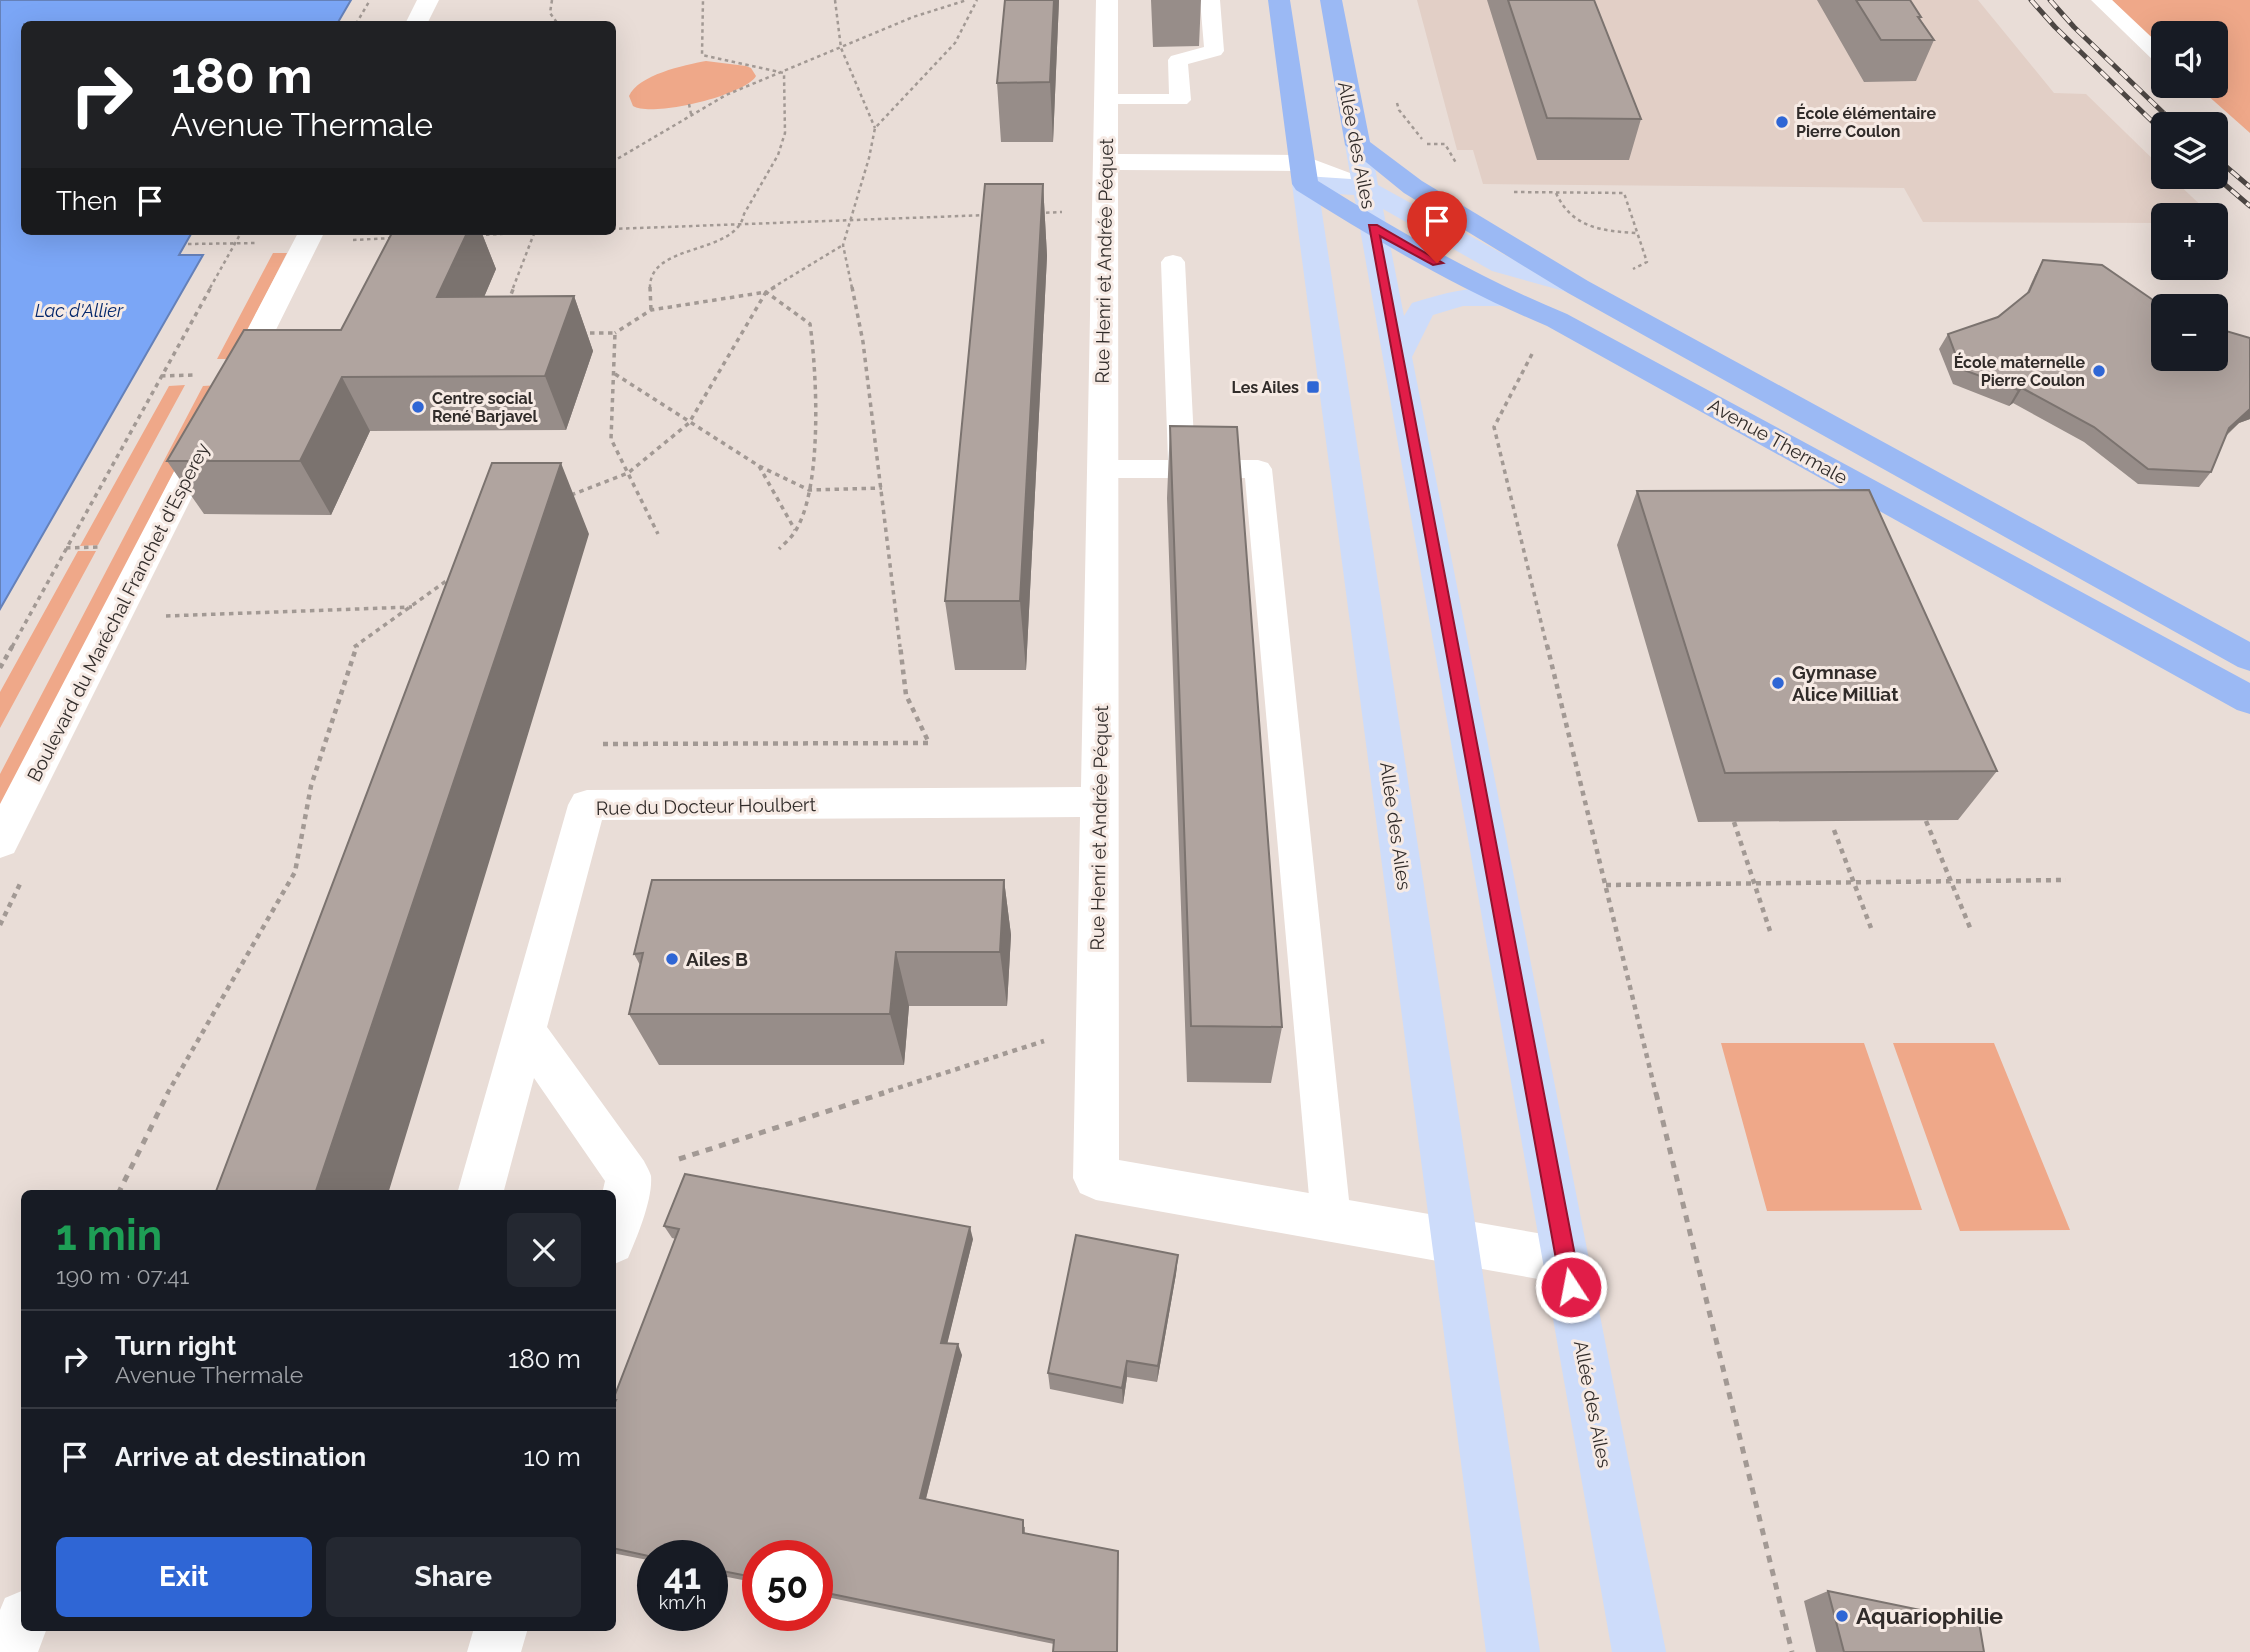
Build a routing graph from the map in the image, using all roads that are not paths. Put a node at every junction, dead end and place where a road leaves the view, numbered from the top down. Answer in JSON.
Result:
{"nodes":[{"id":1,"x":429,"y":0,"type":"edge"},
{"id":2,"x":1107,"y":0,"type":"edge"},
{"id":3,"x":1210,"y":0,"type":"edge"},
{"id":4,"x":1279,"y":0,"type":"edge"},
{"id":5,"x":1331,"y":0,"type":"edge"},
{"id":6,"x":2101,"y":0,"type":"edge"},
{"id":7,"x":418,"y":21,"type":"edge"},
{"id":8,"x":2151,"y":48,"type":"edge"},
{"id":9,"x":1106,"y":100,"type":"junction"},
{"id":10,"x":1358,"y":145,"type":"junction"},
{"id":11,"x":1303,"y":174,"type":"junction"},
{"id":12,"x":1105,"y":185,"type":"junction"},
{"id":13,"x":1365,"y":188,"type":"junction"},
{"id":14,"x":1373,"y":228,"type":"junction"},
{"id":15,"x":309,"y":236,"type":"edge"},
{"id":16,"x":1173,"y":262,"type":"dead end"},
{"id":17,"x":1585,"y":291,"type":"junction"},
{"id":18,"x":1501,"y":298,"type":"junction"},
{"id":19,"x":1397,"y":358,"type":"junction"},
{"id":20,"x":1102,"y":469,"type":"junction"},
{"id":21,"x":1182,"y":469,"type":"junction"},
{"id":22,"x":2250,"y":658,"type":"edge"},
{"id":23,"x":2248,"y":699,"type":"edge"},
{"id":24,"x":1099,"y":802,"type":"junction"},
{"id":25,"x":0,"y":842,"type":"edge"},
{"id":26,"x":525,"y":1030,"type":"junction"},
{"id":27,"x":481,"y":1190,"type":"edge"},
{"id":28,"x":1331,"y":1220,"type":"junction"},
{"id":29,"x":616,"y":1230,"type":"edge"},
{"id":30,"x":1455,"y":1241,"type":"junction"},
{"id":31,"x":1566,"y":1261,"type":"junction"},
{"id":32,"x":21,"y":1625,"type":"edge"},
{"id":33,"x":500,"y":1631,"type":"edge"},
{"id":34,"x":11,"y":1652,"type":"edge"},
{"id":35,"x":494,"y":1652,"type":"edge"},
{"id":36,"x":1513,"y":1652,"type":"edge"},
{"id":37,"x":1639,"y":1652,"type":"edge"}],
"edges":[{"from":1,"to":7,"type":"street"},
{"from":2,"to":9,"type":"street","name":"Rue Henri et Andrée Péquet"},
{"from":3,"to":9,"type":"lane"},
{"from":4,"to":11,"type":"main road","name":"Allée des Ailes"},
{"from":5,"to":10,"type":"main road","name":"Allée des Ailes"},
{"from":6,"to":8,"type":"lane"},
{"from":9,"to":12,"type":"street","name":"Rue Henri et Andrée Péquet"},
{"from":10,"to":13,"type":"main road","name":"Allée des Ailes"},
{"from":10,"to":17,"type":"main road","name":"Avenue Thermale"},
{"from":11,"to":12,"type":"street"},
{"from":11,"to":13,"type":"main road"},
{"from":11,"to":14,"type":"main road","name":"Avenue Thermale"},
{"from":11,"to":30,"type":"main road","name":"Allée des Ailes"},
{"from":12,"to":20,"type":"street","name":"Rue Henri et Andrée Péquet"},
{"from":13,"to":14,"type":"main road","name":"Allée des Ailes"},
{"from":13,"to":17,"type":"main road"},
{"from":14,"to":18,"type":"main road","name":"Avenue Thermale"},
{"from":14,"to":19,"type":"main road","name":"Allée des Ailes"},
{"from":15,"to":25,"type":"street","name":"Boulevard du Maréchal Franchet d'Esperey"},
{"from":16,"to":21,"type":"lane"},
{"from":17,"to":22,"type":"main road","name":"Avenue Thermale"},
{"from":18,"to":19,"type":"main road"},
{"from":18,"to":23,"type":"main road","name":"Avenue Thermale"},
{"from":19,"to":31,"type":"main road","name":"Allée des Ailes"},
{"from":20,"to":21,"type":"lane"},
{"from":20,"to":24,"type":"street","name":"Rue Henri et Andrée Péquet"},
{"from":21,"to":28,"type":"lane"},
{"from":24,"to":26,"type":"street","name":"Rue du Docteur Houlbert"},
{"from":24,"to":28,"type":"street","name":"Rue Henri et Andrée Péquet"},
{"from":26,"to":27,"type":"street","name":"Rue du Docteur Houlbert"},
{"from":26,"to":29,"type":"street"},
{"from":28,"to":30,"type":"street","name":"Rue Henri et Andrée Péquet"},
{"from":30,"to":31,"type":"street","name":"Rue Henri et Andrée Péquet"},
{"from":30,"to":36,"type":"main road","name":"Allée des Ailes"},
{"from":31,"to":37,"type":"main road","name":"Allée des Ailes"},
{"from":32,"to":34,"type":"street"},
{"from":33,"to":35,"type":"street"}]}
